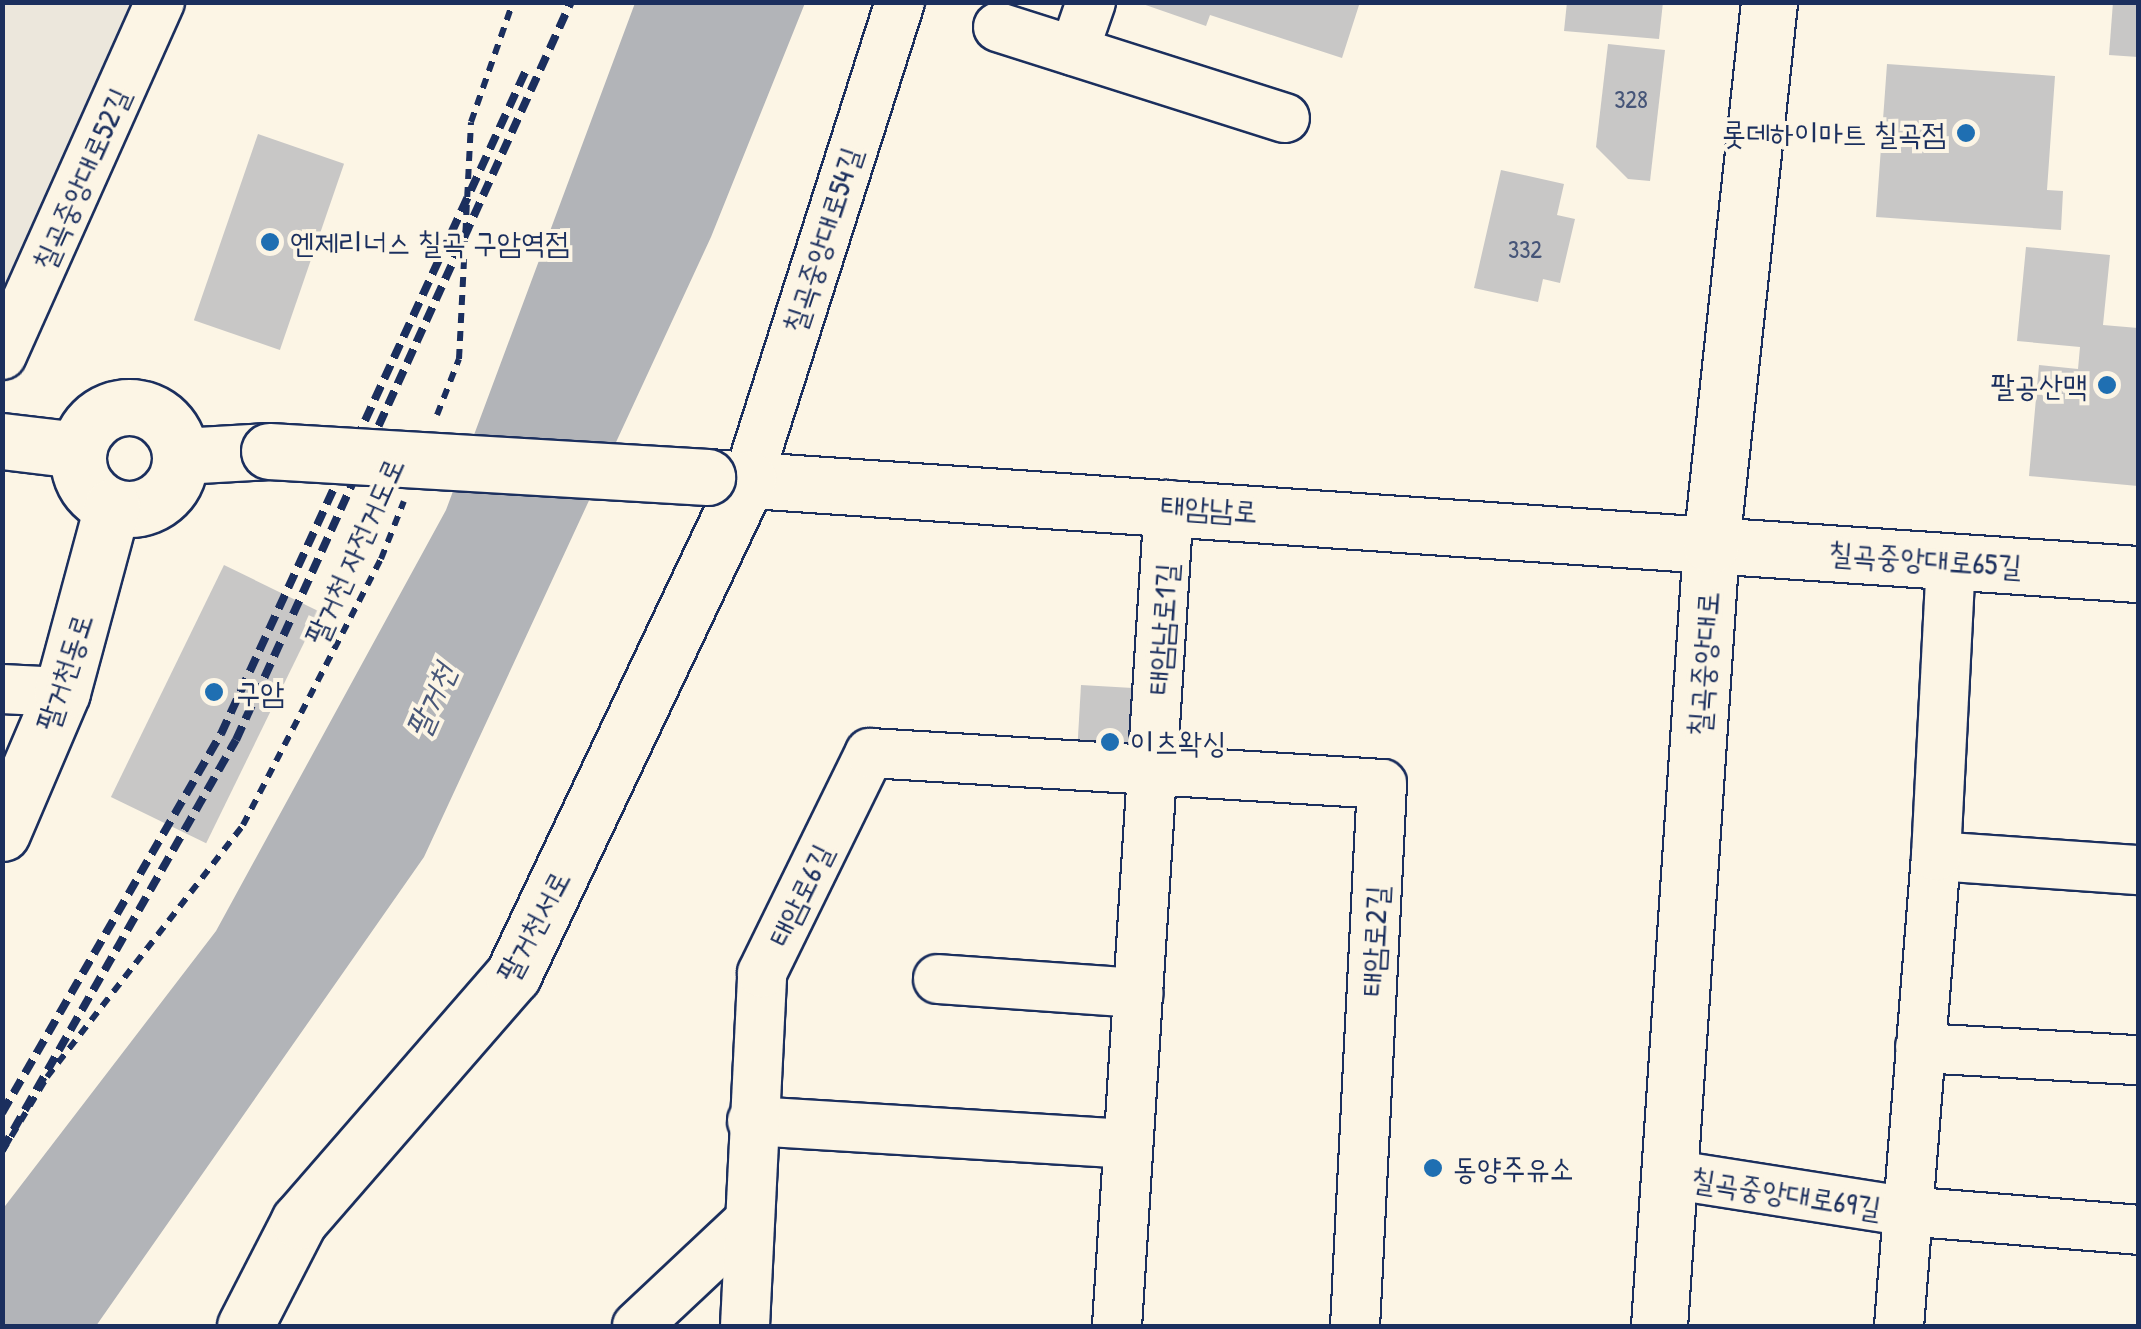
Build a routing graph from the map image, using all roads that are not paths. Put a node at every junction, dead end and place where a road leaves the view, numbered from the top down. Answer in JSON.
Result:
{"nodes":[{"id":1,"x":160,"y":2,"type":"edge"},
{"id":2,"x":900,"y":2,"type":"edge"},
{"id":3,"x":1091,"y":2,"type":"edge"},
{"id":4,"x":1769,"y":2,"type":"edge"},
{"id":5,"x":998,"y":27,"type":"dead end"},
{"id":6,"x":1074,"y":51,"type":"junction"},
{"id":7,"x":1285,"y":118,"type":"dead end"},
{"id":8,"x":2,"y":355,"type":"edge"},
{"id":9,"x":2,"y":441,"type":"edge"},
{"id":10,"x":78,"y":450,"type":"junction"},
{"id":11,"x":182,"y":456,"type":"junction"},
{"id":12,"x":727,"y":478,"type":"junction"},
{"id":13,"x":1170,"y":505,"type":"junction"},
{"id":14,"x":112,"y":506,"type":"junction"},
{"id":15,"x":1711,"y":544,"type":"junction"},
{"id":16,"x":1951,"y":561,"type":"junction"},
{"id":17,"x":2138,"y":574,"type":"edge"},
{"id":18,"x":2,"y":689,"type":"edge"},
{"id":19,"x":62,"y":692,"type":"junction"},
{"id":20,"x":1152,"y":772,"type":"junction"},
{"id":21,"x":2,"y":833,"type":"edge"},
{"id":22,"x":1936,"y":856,"type":"junction"},
{"id":23,"x":2138,"y":870,"type":"edge"},
{"id":24,"x":938,"y":979,"type":"dead end"},
{"id":25,"x":1139,"y":993,"type":"junction"},
{"id":26,"x":1920,"y":1048,"type":"junction"},
{"id":27,"x":2138,"y":1060,"type":"edge"},
{"id":28,"x":752,"y":1121,"type":"junction"},
{"id":29,"x":1127,"y":1144,"type":"junction"},
{"id":30,"x":1668,"y":1174,"type":"junction"},
{"id":31,"x":1904,"y":1211,"type":"junction"},
{"id":32,"x":749,"y":1221,"type":"junction"},
{"id":33,"x":2138,"y":1230,"type":"edge"},
{"id":34,"x":245,"y":1326,"type":"edge"},
{"id":35,"x":637,"y":1326,"type":"edge"},
{"id":36,"x":745,"y":1326,"type":"edge"},
{"id":37,"x":1117,"y":1326,"type":"edge"},
{"id":38,"x":1355,"y":1326,"type":"edge"},
{"id":39,"x":1658,"y":1326,"type":"edge"},
{"id":40,"x":1899,"y":1326,"type":"edge"}],
"edges":[{"from":1,"to":8,"type":"street","name":"칠곡중앙대로52길"},
{"from":2,"to":12,"type":"street","name":"칠곡중앙대로54길"},
{"from":3,"to":6,"type":"street"},
{"from":4,"to":15,"type":"main road","name":"칠곡중앙대로"},
{"from":5,"to":6,"type":"street"},
{"from":6,"to":7,"type":"street"},
{"from":9,"to":10,"type":"main road"},
{"from":10,"to":11,"type":"main road"},
{"from":10,"to":14,"type":"main road"},
{"from":11,"to":12,"type":"main road","name":"태암남로","bridge":true},
{"from":11,"to":14,"type":"main road"},
{"from":12,"to":13,"type":"main road","name":"태암남로"},
{"from":12,"to":34,"type":"main road","name":"팔거천서로"},
{"from":13,"to":15,"type":"main road","name":"태암남로"},
{"from":13,"to":20,"type":"street","name":"태암남로1길"},
{"from":14,"to":19,"type":"main road","name":"팔거천동로"},
{"from":15,"to":16,"type":"main road","name":"칠곡중앙대로65길"},
{"from":15,"to":30,"type":"main road","name":"칠곡중앙대로"},
{"from":16,"to":17,"type":"main road","name":"칠곡중앙대로65길"},
{"from":16,"to":22,"type":"street","name":"칠곡중앙대로69길"},
{"from":18,"to":19,"type":"street"},
{"from":19,"to":21,"type":"main road","name":"팔거천동로"},
{"from":20,"to":25,"type":"street","name":"태암남로1길"},
{"from":20,"to":28,"type":"street","name":"태암로6길"},
{"from":20,"to":38,"type":"street","name":"태암로2길"},
{"from":22,"to":23,"type":"street"},
{"from":22,"to":26,"type":"street","name":"칠곡중앙대로69길"},
{"from":24,"to":25,"type":"street"},
{"from":25,"to":29,"type":"street","name":"태암남로1길"},
{"from":26,"to":27,"type":"street"},
{"from":26,"to":31,"type":"street","name":"칠곡중앙대로69길"},
{"from":28,"to":29,"type":"street"},
{"from":28,"to":32,"type":"street","name":"태암로6길"},
{"from":29,"to":37,"type":"street","name":"태암남로1길"},
{"from":30,"to":31,"type":"street","name":"칠곡중앙대로69길"},
{"from":30,"to":39,"type":"main road","name":"칠곡중앙대로"},
{"from":31,"to":33,"type":"street","name":"칠곡중앙대로69길"},
{"from":31,"to":40,"type":"street","name":"칠곡중앙대로69길"},
{"from":32,"to":35,"type":"street"},
{"from":32,"to":36,"type":"street","name":"태암로6길"}]}
